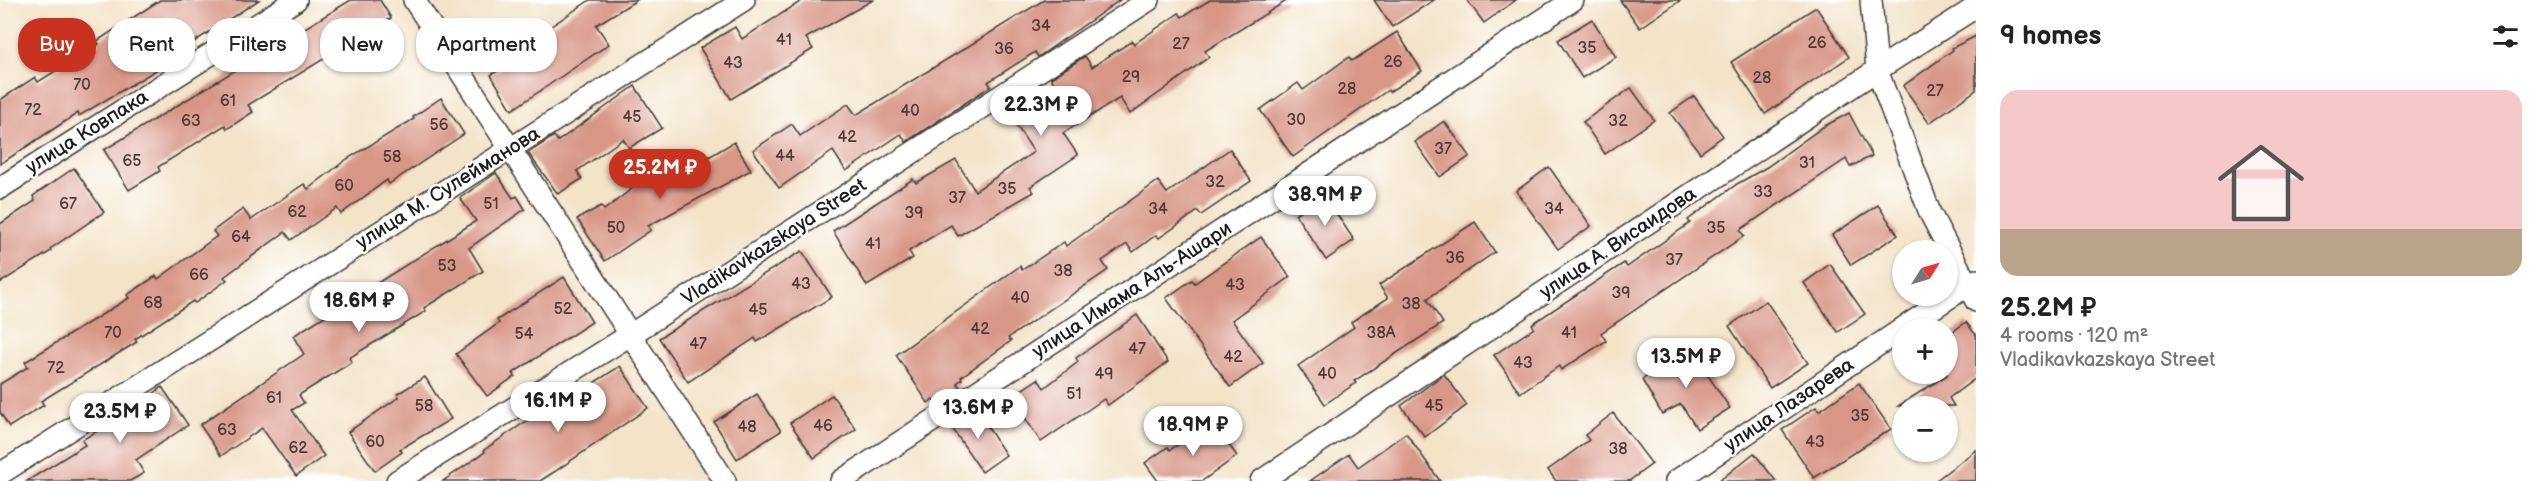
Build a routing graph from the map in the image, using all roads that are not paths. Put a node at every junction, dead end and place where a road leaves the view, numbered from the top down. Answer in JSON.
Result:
{"nodes":[{"id":1,"x":296,"y":0,"type":"edge"},
{"id":2,"x":414,"y":0,"type":"edge"},
{"id":3,"x":744,"y":0,"type":"edge"},
{"id":4,"x":1149,"y":0,"type":"edge"},
{"id":5,"x":1572,"y":0,"type":"edge"},
{"id":6,"x":1871,"y":0,"type":"edge"},
{"id":7,"x":1976,"y":7,"type":"edge"},
{"id":8,"x":1877,"y":70,"type":"junction"},
{"id":9,"x":509,"y":150,"type":"junction"},
{"id":10,"x":0,"y":188,"type":"edge"},
{"id":11,"x":1973,"y":289,"type":"edge"},
{"id":12,"x":1922,"y":318,"type":"edge"},
{"id":13,"x":630,"y":335,"type":"junction"},
{"id":14,"x":1892,"y":336,"type":"edge"},
{"id":15,"x":0,"y":474,"type":"edge"},
{"id":16,"x":397,"y":481,"type":"edge"},
{"id":17,"x":725,"y":481,"type":"edge"},
{"id":18,"x":841,"y":481,"type":"edge"},
{"id":19,"x":1261,"y":481,"type":"edge"},
{"id":20,"x":1676,"y":481,"type":"edge"}],
"edges":[{"from":1,"to":10,"type":"street","name":"улица Ковпака"},
{"from":2,"to":9,"type":"street"},
{"from":3,"to":9,"type":"street","name":"улица М. Сулейманова"},
{"from":4,"to":13,"type":"street","name":"Vladikavkazskaya Street"},
{"from":5,"to":18,"type":"street","name":"улица Имама Аль-Ашари"},
{"from":6,"to":8,"type":"street"},
{"from":7,"to":8,"type":"street","name":"улица А. Висаидова"},
{"from":8,"to":11,"type":"street"},
{"from":8,"to":19,"type":"street","name":"улица А. Висаидова"},
{"from":9,"to":13,"type":"street"},
{"from":9,"to":15,"type":"street","name":"улица М. Сулейманова"},
{"from":11,"to":12,"type":"street","name":"улица Лазарева"},
{"from":13,"to":16,"type":"street","name":"Vladikavkazskaya Street"},
{"from":13,"to":17,"type":"street"},
{"from":14,"to":20,"type":"street","name":"улица Лазарева"}]}
